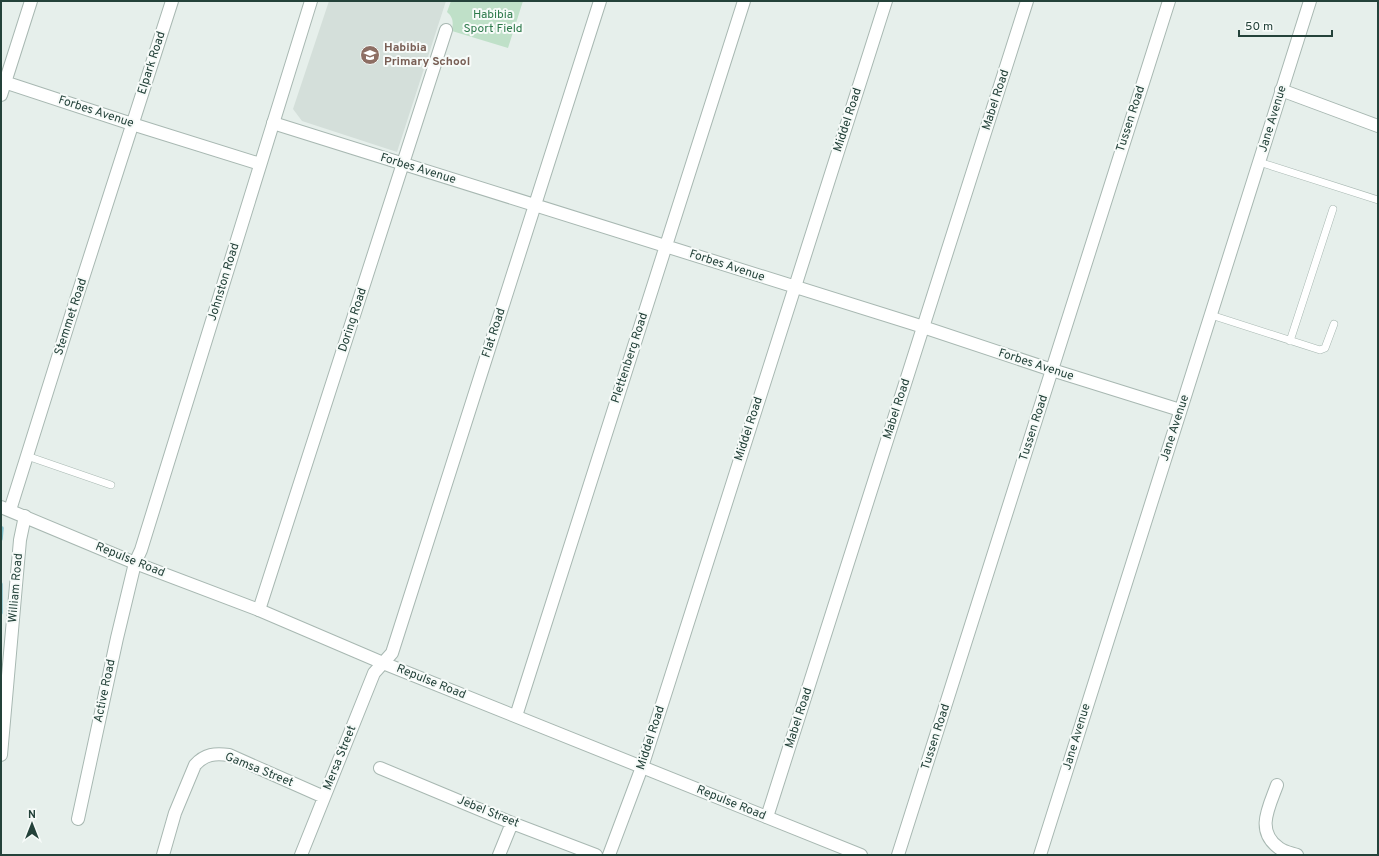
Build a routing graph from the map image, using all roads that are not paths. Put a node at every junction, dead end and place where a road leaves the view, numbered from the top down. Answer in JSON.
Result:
{"nodes":[{"id":1,"x":31,"y":1,"type":"edge"},
{"id":2,"x":172,"y":1,"type":"edge"},
{"id":3,"x":311,"y":1,"type":"edge"},
{"id":4,"x":600,"y":1,"type":"edge"},
{"id":5,"x":744,"y":1,"type":"edge"},
{"id":6,"x":886,"y":1,"type":"edge"},
{"id":7,"x":1027,"y":1,"type":"edge"},
{"id":8,"x":1169,"y":1,"type":"edge"},
{"id":9,"x":1310,"y":1,"type":"edge"},
{"id":10,"x":446,"y":30,"type":"dead end"},
{"id":11,"x":3,"y":82,"type":"edge"},
{"id":12,"x":1281,"y":90,"type":"junction"},
{"id":13,"x":1,"y":95,"type":"edge"},
{"id":14,"x":273,"y":123,"type":"junction"},
{"id":15,"x":132,"y":124,"type":"junction"},
{"id":16,"x":1378,"y":126,"type":"edge"},
{"id":17,"x":1259,"y":162,"type":"junction"},
{"id":18,"x":260,"y":164,"type":"junction"},
{"id":19,"x":403,"y":164,"type":"junction"},
{"id":20,"x":1378,"y":200,"type":"edge"},
{"id":21,"x":535,"y":205,"type":"junction"},
{"id":22,"x":1334,"y":209,"type":"dead end"},
{"id":23,"x":666,"y":246,"type":"junction"},
{"id":24,"x":794,"y":287,"type":"junction"},
{"id":25,"x":1211,"y":315,"type":"junction"},
{"id":26,"x":1334,"y":324,"type":"dead end"},
{"id":27,"x":923,"y":327,"type":"junction"},
{"id":28,"x":1290,"y":341,"type":"junction"},
{"id":29,"x":1052,"y":370,"type":"junction"},
{"id":30,"x":1180,"y":410,"type":"junction"},
{"id":31,"x":27,"y":456,"type":"junction"},
{"id":32,"x":111,"y":485,"type":"dead end"},
{"id":33,"x":6,"y":508,"type":"edge"},
{"id":34,"x":24,"y":516,"type":"junction"},
{"id":35,"x":135,"y":563,"type":"junction"},
{"id":36,"x":259,"y":610,"type":"junction"},
{"id":37,"x":383,"y":663,"type":"junction"},
{"id":38,"x":516,"y":716,"type":"junction"},
{"id":39,"x":1,"y":755,"type":"edge"},
{"id":40,"x":642,"y":767,"type":"junction"},
{"id":41,"x":380,"y":768,"type":"dead end"},
{"id":42,"x":1276,"y":785,"type":"dead end"},
{"id":43,"x":324,"y":797,"type":"junction"},
{"id":44,"x":767,"y":817,"type":"junction"},
{"id":45,"x":78,"y":819,"type":"dead end"},
{"id":46,"x":512,"y":823,"type":"junction"},
{"id":47,"x":163,"y":855,"type":"edge"},
{"id":48,"x":301,"y":855,"type":"edge"},
{"id":49,"x":499,"y":855,"type":"edge"},
{"id":50,"x":596,"y":855,"type":"edge"},
{"id":51,"x":608,"y":855,"type":"edge"},
{"id":52,"x":861,"y":855,"type":"edge"},
{"id":53,"x":898,"y":855,"type":"edge"},
{"id":54,"x":1040,"y":855,"type":"edge"},
{"id":55,"x":1297,"y":855,"type":"edge"}],
"edges":[{"from":1,"to":11,"type":"street"},
{"from":2,"to":15,"type":"street","name":"Elpark Road"},
{"from":3,"to":14,"type":"street","name":"Johnston Road"},
{"from":4,"to":21,"type":"street","name":"Flat Road"},
{"from":5,"to":23,"type":"street","name":"Plettenberg Road"},
{"from":6,"to":24,"type":"street","name":"Middel Road"},
{"from":7,"to":27,"type":"street","name":"Mabel Road"},
{"from":8,"to":29,"type":"street","name":"Tussen Road"},
{"from":9,"to":12,"type":"street","name":"Jane Avenue"},
{"from":10,"to":19,"type":"street","name":"Doring Road"},
{"from":11,"to":13,"type":"street"},
{"from":11,"to":15,"type":"street","name":"Forbes Avenue"},
{"from":12,"to":16,"type":"street"},
{"from":12,"to":17,"type":"street","name":"Jane Avenue"},
{"from":14,"to":18,"type":"street","name":"Johnston Road"},
{"from":14,"to":19,"type":"street","name":"Forbes Avenue"},
{"from":15,"to":18,"type":"street","name":"Forbes Avenue"},
{"from":15,"to":31,"type":"street","name":"Stemmet Road"},
{"from":17,"to":20,"type":"lane"},
{"from":17,"to":25,"type":"street","name":"Jane Avenue"},
{"from":18,"to":35,"type":"street","name":"Johnston Road"},
{"from":19,"to":21,"type":"street","name":"Forbes Avenue"},
{"from":19,"to":36,"type":"street","name":"Doring Road"},
{"from":21,"to":23,"type":"street","name":"Forbes Avenue"},
{"from":21,"to":37,"type":"street","name":"Flat Road"},
{"from":22,"to":28,"type":"lane"},
{"from":23,"to":24,"type":"street","name":"Forbes Avenue"},
{"from":23,"to":38,"type":"street","name":"Plettenberg Road"},
{"from":24,"to":27,"type":"street","name":"Forbes Avenue"},
{"from":24,"to":40,"type":"street","name":"Middel Road"},
{"from":25,"to":28,"type":"lane"},
{"from":25,"to":30,"type":"street","name":"Jane Avenue"},
{"from":26,"to":28,"type":"lane"},
{"from":27,"to":29,"type":"street","name":"Forbes Avenue"},
{"from":27,"to":44,"type":"street","name":"Mabel Road"},
{"from":29,"to":30,"type":"street","name":"Forbes Avenue"},
{"from":29,"to":53,"type":"street","name":"Tussen Road"},
{"from":30,"to":54,"type":"street","name":"Jane Avenue"},
{"from":31,"to":32,"type":"lane"},
{"from":31,"to":33,"type":"street","name":"Stemmet Road"},
{"from":33,"to":34,"type":"street","name":"Repulse Road"},
{"from":34,"to":35,"type":"street","name":"Repulse Road"},
{"from":34,"to":39,"type":"street","name":"William Road"},
{"from":35,"to":36,"type":"street","name":"Repulse Road"},
{"from":35,"to":45,"type":"street","name":"Active Road"},
{"from":36,"to":37,"type":"street","name":"Repulse Road"},
{"from":37,"to":38,"type":"street","name":"Repulse Road"},
{"from":37,"to":43,"type":"street","name":"Mersa Street"},
{"from":38,"to":40,"type":"street","name":"Repulse Road"},
{"from":40,"to":44,"type":"street","name":"Repulse Road"},
{"from":40,"to":51,"type":"street","name":"Middel Road"},
{"from":41,"to":46,"type":"street","name":"Jebel Street"},
{"from":42,"to":55,"type":"street"},
{"from":43,"to":47,"type":"street","name":"Gamsa Street"},
{"from":43,"to":48,"type":"street","name":"Mersa Street"},
{"from":44,"to":52,"type":"street","name":"Repulse Road"},
{"from":46,"to":49,"type":"street"},
{"from":46,"to":50,"type":"street","name":"Jebel Street"}]}
